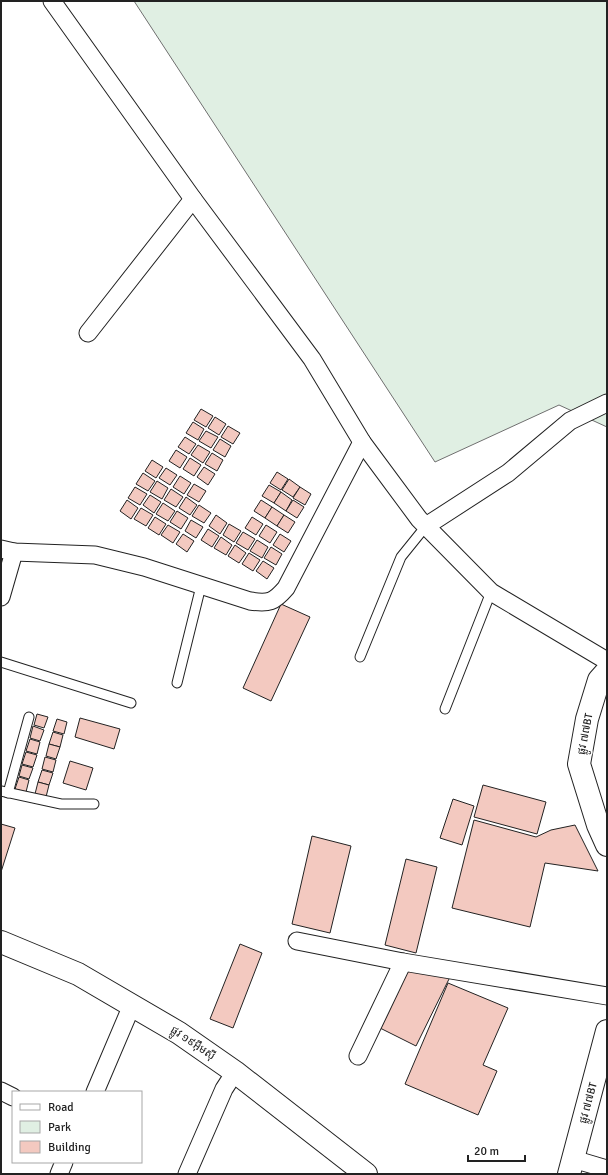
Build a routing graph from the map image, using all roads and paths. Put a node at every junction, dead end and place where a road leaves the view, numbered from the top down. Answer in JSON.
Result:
{"nodes":[{"id":1,"x":52,"y":1,"type":"edge"},
{"id":2,"x":193,"y":199,"type":"junction"},
{"id":3,"x":88,"y":333,"type":"dead end"},
{"id":4,"x":607,"y":404,"type":"edge"},
{"id":5,"x":362,"y":442,"type":"junction"},
{"id":6,"x":426,"y":526,"type":"junction"},
{"id":7,"x":8,"y":551,"type":"edge"},
{"id":8,"x":201,"y":586,"type":"junction"},
{"id":9,"x":491,"y":592,"type":"junction"},
{"id":10,"x":1,"y":597,"type":"edge"},
{"id":11,"x":360,"y":657,"type":"dead end"},
{"id":12,"x":607,"y":661,"type":"edge"},
{"id":13,"x":1,"y":662,"type":"edge"},
{"id":14,"x":607,"y":671,"type":"edge"},
{"id":15,"x":176,"y":683,"type":"dead end"},
{"id":16,"x":131,"y":703,"type":"dead end"},
{"id":17,"x":445,"y":709,"type":"dead end"},
{"id":18,"x":29,"y":717,"type":"dead end"},
{"id":19,"x":4,"y":792,"type":"edge"},
{"id":20,"x":94,"y":804,"type":"dead end"},
{"id":21,"x":607,"y":845,"type":"edge"},
{"id":22,"x":296,"y":941,"type":"dead end"},
{"id":23,"x":1,"y":942,"type":"edge"},
{"id":24,"x":403,"y":962,"type":"junction"},
{"id":25,"x":607,"y":996,"type":"edge"},
{"id":26,"x":132,"y":1005,"type":"junction"},
{"id":27,"x":607,"y":1031,"type":"edge"},
{"id":28,"x":358,"y":1056,"type":"dead end"},
{"id":29,"x":235,"y":1072,"type":"junction"},
{"id":30,"x":1,"y":1091,"type":"edge"},
{"id":31,"x":94,"y":1091,"type":"edge"},
{"id":32,"x":12,"y":1096,"type":"edge"},
{"id":33,"x":64,"y":1163,"type":"edge"},
{"id":34,"x":571,"y":1166,"type":"edge"},
{"id":35,"x":607,"y":1169,"type":"edge"},
{"id":36,"x":59,"y":1174,"type":"edge"},
{"id":37,"x":187,"y":1174,"type":"edge"},
{"id":38,"x":366,"y":1174,"type":"edge"}],
"edges":[{"from":1,"to":2,"type":"street"},
{"from":2,"to":3,"type":"street"},
{"from":2,"to":5,"type":"street"},
{"from":4,"to":6,"type":"street"},
{"from":5,"to":6,"type":"street"},
{"from":5,"to":8,"type":"street"},
{"from":6,"to":9,"type":"street"},
{"from":6,"to":11,"type":"lane"},
{"from":7,"to":8,"type":"street"},
{"from":7,"to":10,"type":"street"},
{"from":8,"to":15,"type":"lane"},
{"from":9,"to":12,"type":"street"},
{"from":9,"to":17,"type":"lane"},
{"from":13,"to":16,"type":"lane"},
{"from":14,"to":21,"type":"street","name":"ផ្លូវ ៧៧BT"},
{"from":18,"to":19,"type":"lane"},
{"from":19,"to":20,"type":"lane"},
{"from":22,"to":24,"type":"street"},
{"from":23,"to":26,"type":"street","name":"ផ្លូវ ១៩អ៊ឹមស៊ី"},
{"from":24,"to":25,"type":"street"},
{"from":24,"to":28,"type":"street"},
{"from":26,"to":29,"type":"street","name":"ផ្លូវ ១៩អ៊ឹមស៊ី"},
{"from":26,"to":31,"type":"street"},
{"from":27,"to":34,"type":"street","name":"ផ្លូវ ៧៧BT"},
{"from":29,"to":37,"type":"street"},
{"from":29,"to":38,"type":"street","name":"ផ្លូវ ១៩អ៊ឹមស៊ី"},
{"from":30,"to":32,"type":"street"},
{"from":33,"to":36,"type":"street"},
{"from":34,"to":35,"type":"street"}]}
